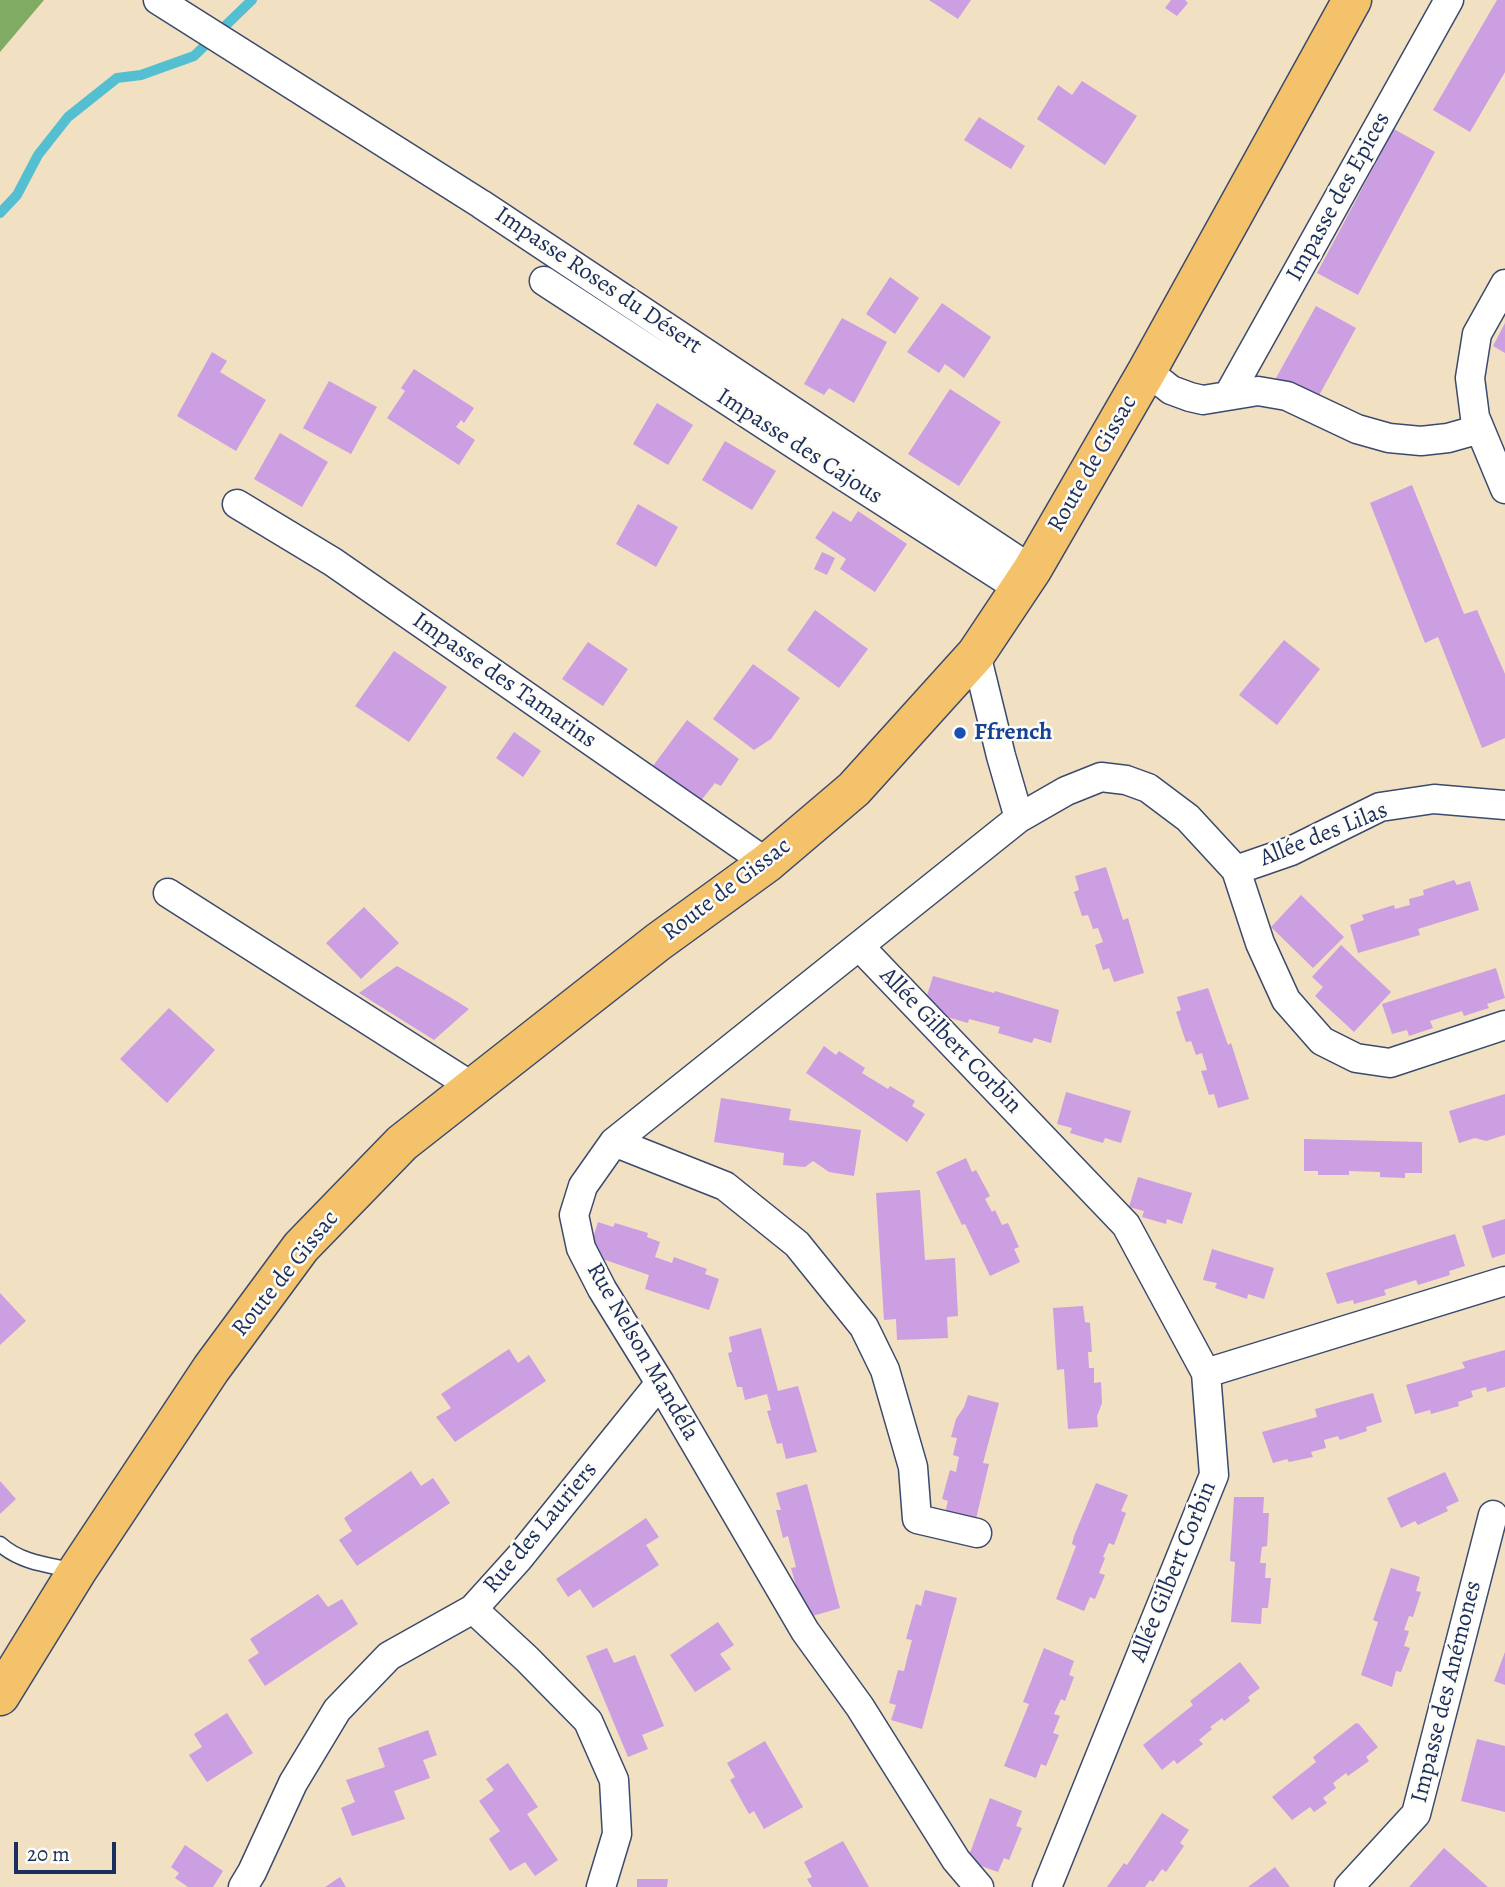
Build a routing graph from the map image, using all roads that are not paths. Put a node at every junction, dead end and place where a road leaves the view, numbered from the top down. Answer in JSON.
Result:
{"nodes":[{"id":1,"x":158,"y":0,"type":"edge"},
{"id":2,"x":1352,"y":0,"type":"edge"},
{"id":3,"x":1449,"y":0,"type":"edge"},
{"id":4,"x":544,"y":281,"type":"dead end"},
{"id":5,"x":1505,"y":284,"type":"edge"},
{"id":6,"x":1147,"y":371,"type":"junction"},
{"id":7,"x":1229,"y":394,"type":"junction"},
{"id":8,"x":1480,"y":429,"type":"junction"},
{"id":9,"x":1505,"y":489,"type":"edge"},
{"id":10,"x":237,"y":504,"type":"dead end"},
{"id":11,"x":1026,"y":579,"type":"junction"},
{"id":12,"x":976,"y":654,"type":"junction"},
{"id":13,"x":1505,"y":806,"type":"edge"},
{"id":14,"x":1019,"y":818,"type":"junction"},
{"id":15,"x":766,"y":863,"type":"junction"},
{"id":16,"x":1236,"y":870,"type":"junction"},
{"id":17,"x":168,"y":893,"type":"dead end"},
{"id":18,"x":860,"y":947,"type":"junction"},
{"id":19,"x":1505,"y":1025,"type":"edge"},
{"id":20,"x":473,"y":1087,"type":"junction"},
{"id":21,"x":614,"y":1142,"type":"junction"},
{"id":22,"x":1505,"y":1281,"type":"edge"},
{"id":23,"x":1206,"y":1373,"type":"junction"},
{"id":24,"x":660,"y":1383,"type":"junction"},
{"id":25,"x":1493,"y":1516,"type":"dead end"},
{"id":26,"x":977,"y":1533,"type":"dead end"},
{"id":27,"x":0,"y":1544,"type":"edge"},
{"id":28,"x":77,"y":1571,"type":"junction"},
{"id":29,"x":473,"y":1609,"type":"junction"},
{"id":30,"x":0,"y":1696,"type":"edge"},
{"id":31,"x":243,"y":1887,"type":"edge"},
{"id":32,"x":601,"y":1887,"type":"edge"},
{"id":33,"x":979,"y":1887,"type":"edge"},
{"id":34,"x":1047,"y":1887,"type":"edge"},
{"id":35,"x":1349,"y":1887,"type":"edge"}],
"edges":[{"from":1,"to":11,"type":"street","name":"Impasse Roses du Désert"},
{"from":2,"to":6,"type":"main road","name":"Route de Gissac"},
{"from":3,"to":7,"type":"street","name":"Impasse des Epices"},
{"from":4,"to":11,"type":"street","name":"Impasse des Cajous"},
{"from":5,"to":8,"type":"street"},
{"from":6,"to":7,"type":"street"},
{"from":6,"to":11,"type":"main road","name":"Route de Gissac"},
{"from":7,"to":8,"type":"street"},
{"from":8,"to":9,"type":"street"},
{"from":10,"to":15,"type":"street","name":"Impasse des Tamarins"},
{"from":11,"to":12,"type":"main road","name":"Route de Gissac"},
{"from":12,"to":14,"type":"street"},
{"from":12,"to":15,"type":"main road","name":"Route de Gissac"},
{"from":13,"to":16,"type":"street","name":"Allée des Lilas"},
{"from":14,"to":16,"type":"street","name":"Allée des Lilas"},
{"from":14,"to":18,"type":"street","name":"Rue Nelson Mandéla"},
{"from":15,"to":20,"type":"main road","name":"Route de Gissac"},
{"from":16,"to":19,"type":"street"},
{"from":17,"to":20,"type":"street"},
{"from":18,"to":21,"type":"street","name":"Rue Nelson Mandéla"},
{"from":18,"to":23,"type":"street","name":"Allée Gilbert Corbin"},
{"from":20,"to":28,"type":"main road","name":"Route de Gissac"},
{"from":21,"to":24,"type":"street","name":"Rue Nelson Mandéla"},
{"from":21,"to":26,"type":"street"},
{"from":22,"to":23,"type":"street"},
{"from":23,"to":34,"type":"street","name":"Allée Gilbert Corbin"},
{"from":24,"to":29,"type":"street","name":"Rue des Lauriers"},
{"from":24,"to":33,"type":"street","name":"Rue Nelson Mandéla"},
{"from":25,"to":35,"type":"street","name":"Impasse des Anémones"},
{"from":27,"to":28,"type":"lane"},
{"from":28,"to":30,"type":"main road","name":"Route de Gissac"},
{"from":29,"to":31,"type":"street"},
{"from":29,"to":32,"type":"street","name":"Rue des Lauriers"}]}
